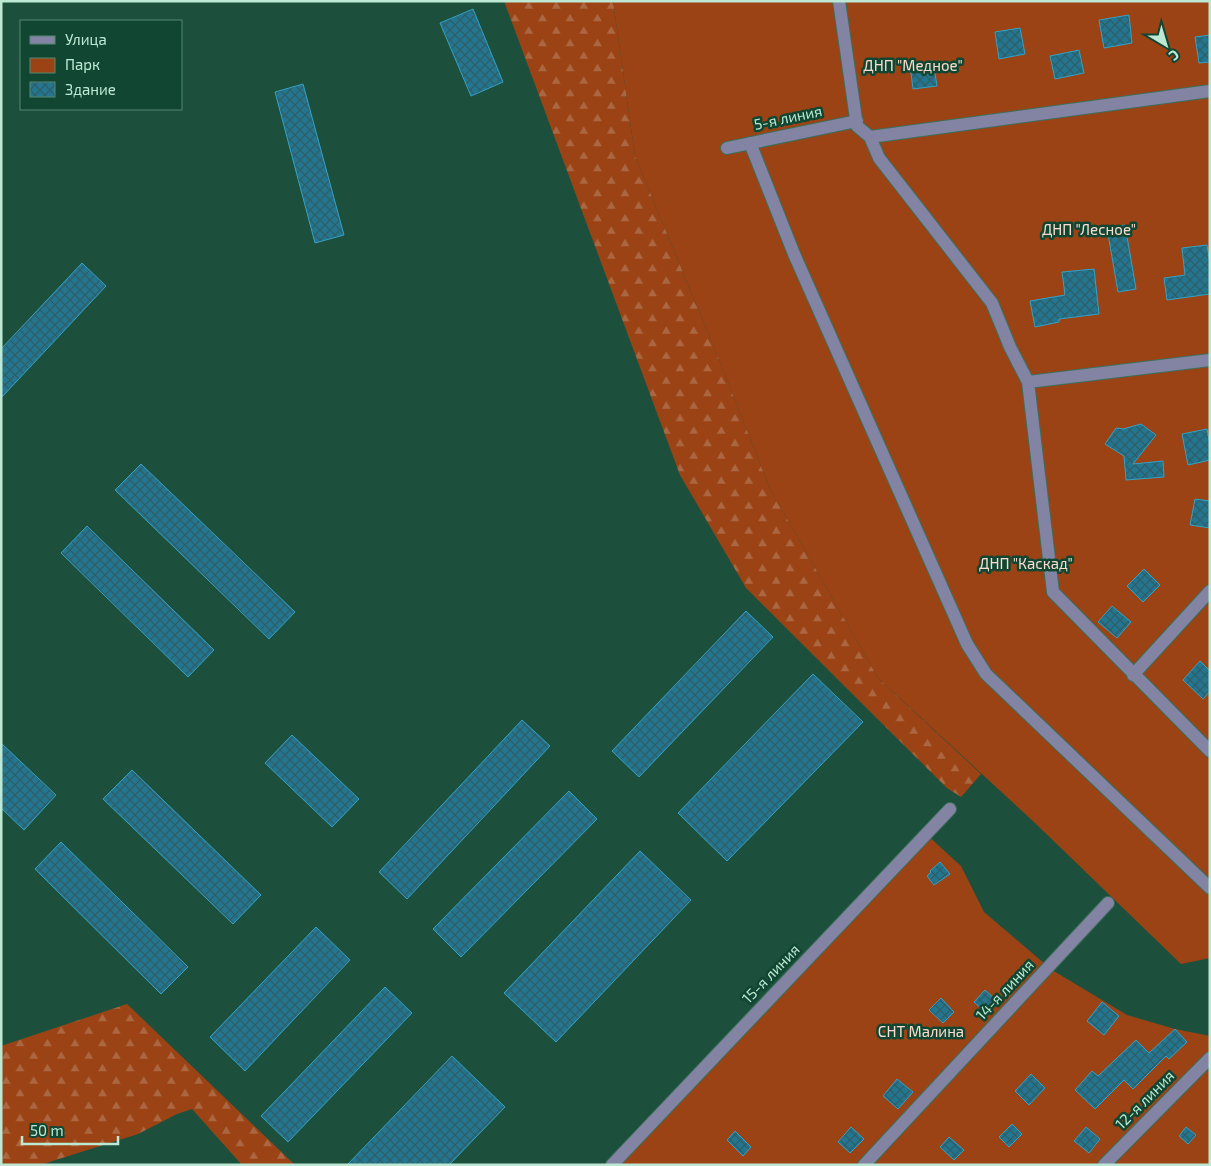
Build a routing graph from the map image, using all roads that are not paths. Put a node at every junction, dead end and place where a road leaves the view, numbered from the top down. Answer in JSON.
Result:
{"nodes":[{"id":1,"x":839,"y":1,"type":"edge"},
{"id":2,"x":1210,"y":91,"type":"edge"},
{"id":3,"x":857,"y":121,"type":"junction"},
{"id":4,"x":870,"y":138,"type":"junction"},
{"id":5,"x":750,"y":143,"type":"junction"},
{"id":6,"x":727,"y":148,"type":"dead end"},
{"id":7,"x":1210,"y":360,"type":"edge"},
{"id":8,"x":1028,"y":382,"type":"junction"},
{"id":9,"x":1210,"y":591,"type":"edge"},
{"id":10,"x":1133,"y":675,"type":"junction"},
{"id":11,"x":1210,"y":751,"type":"edge"},
{"id":12,"x":950,"y":809,"type":"dead end"},
{"id":13,"x":1210,"y":888,"type":"edge"},
{"id":14,"x":1108,"y":903,"type":"dead end"},
{"id":15,"x":1210,"y":1058,"type":"edge"},
{"id":16,"x":616,"y":1163,"type":"edge"},
{"id":17,"x":864,"y":1165,"type":"edge"},
{"id":18,"x":1104,"y":1165,"type":"edge"}],
"edges":[{"from":1,"to":3,"type":"street"},
{"from":2,"to":4,"type":"street"},
{"from":3,"to":4,"type":"street"},
{"from":3,"to":5,"type":"street","name":"5-я линия"},
{"from":4,"to":8,"type":"street"},
{"from":5,"to":6,"type":"street","name":"5-я линия"},
{"from":5,"to":13,"type":"street"},
{"from":7,"to":8,"type":"street"},
{"from":8,"to":10,"type":"street"},
{"from":9,"to":10,"type":"street"},
{"from":10,"to":11,"type":"street"},
{"from":12,"to":16,"type":"street","name":"15-я линия"},
{"from":14,"to":17,"type":"street","name":"14-я линия"},
{"from":15,"to":18,"type":"street","name":"12-я линия"}]}
